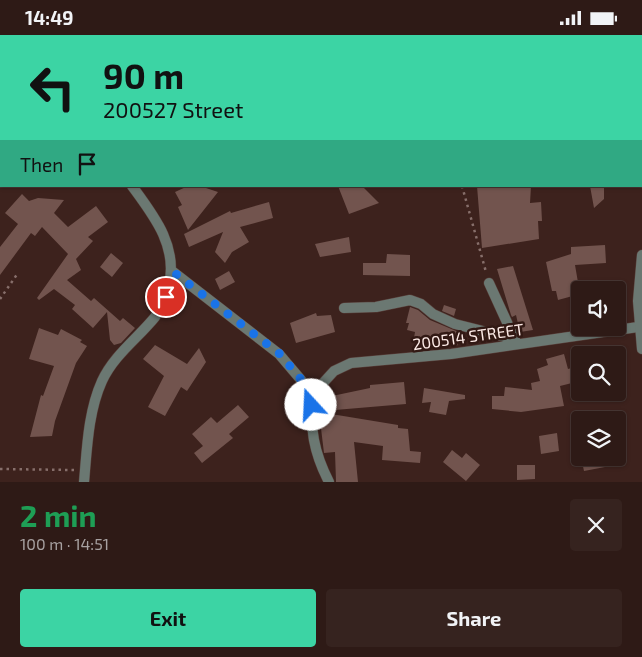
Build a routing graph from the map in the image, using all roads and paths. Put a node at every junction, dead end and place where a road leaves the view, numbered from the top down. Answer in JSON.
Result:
{"nodes":[{"id":1,"x":133,"y":187,"type":"edge"},
{"id":2,"x":462,"y":187,"type":"edge"},
{"id":3,"x":642,"y":255,"type":"edge"},
{"id":4,"x":172,"y":271,"type":"junction"},
{"id":5,"x":18,"y":273,"type":"dead end"},
{"id":6,"x":489,"y":283,"type":"joint"},
{"id":7,"x":0,"y":299,"type":"edge"},
{"id":8,"x":344,"y":307,"type":"dead end"},
{"id":9,"x":638,"y":327,"type":"junction"},
{"id":10,"x":516,"y":342,"type":"junction"},
{"id":11,"x":642,"y":349,"type":"edge"},
{"id":12,"x":313,"y":394,"type":"junction"},
{"id":13,"x":0,"y":469,"type":"edge"},
{"id":14,"x":86,"y":470,"type":"junction"},
{"id":15,"x":84,"y":482,"type":"edge"},
{"id":16,"x":330,"y":482,"type":"edge"}],
"edges":[{"from":1,"to":4,"type":"street"},
{"from":2,"to":6,"type":"path"},
{"from":3,"to":9,"type":"street"},
{"from":4,"to":12,"type":"street"},
{"from":4,"to":14,"type":"street"},
{"from":5,"to":7,"type":"path"},
{"from":6,"to":10,"type":"street"},
{"from":8,"to":10,"type":"street"},
{"from":9,"to":10,"type":"street","name":"200514 STREET"},
{"from":9,"to":11,"type":"street"},
{"from":10,"to":12,"type":"street","name":"200514 STREET"},
{"from":12,"to":16,"type":"street"},
{"from":13,"to":14,"type":"path"},
{"from":14,"to":15,"type":"street"}]}
